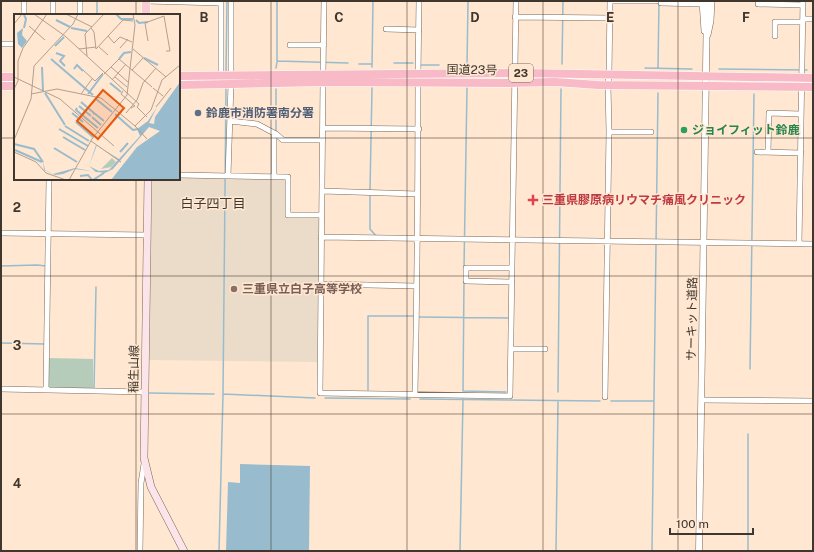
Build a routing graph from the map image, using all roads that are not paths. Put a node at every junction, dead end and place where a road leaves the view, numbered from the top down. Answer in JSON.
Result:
{"nodes":[{"id":1,"x":24,"y":1,"type":"edge"},
{"id":2,"x":53,"y":1,"type":"edge"},
{"id":3,"x":80,"y":1,"type":"edge"},
{"id":4,"x":146,"y":1,"type":"edge"},
{"id":5,"x":232,"y":1,"type":"edge"},
{"id":6,"x":324,"y":1,"type":"edge"},
{"id":7,"x":420,"y":1,"type":"edge"},
{"id":8,"x":516,"y":1,"type":"edge"},
{"id":9,"x":610,"y":1,"type":"edge"},
{"id":10,"x":712,"y":1,"type":"edge"},
{"id":11,"x":221,"y":2,"type":"edge"},
{"id":12,"x":659,"y":2,"type":"edge"},
{"id":13,"x":703,"y":2,"type":"edge"},
{"id":14,"x":803,"y":3,"type":"edge"},
{"id":15,"x":758,"y":4,"type":"dead end"},
{"id":16,"x":24,"y":14,"type":"edge"},
{"id":17,"x":53,"y":14,"type":"edge"},
{"id":18,"x":80,"y":14,"type":"edge"},
{"id":19,"x":146,"y":14,"type":"edge"},
{"id":20,"x":516,"y":17,"type":"junction"},
{"id":21,"x":610,"y":18,"type":"junction"},
{"id":22,"x":813,"y":19,"type":"edge"},
{"id":23,"x":803,"y":21,"type":"junction"},
{"id":24,"x":386,"y":29,"type":"dead end"},
{"id":25,"x":419,"y":30,"type":"junction"},
{"id":26,"x":775,"y":36,"type":"dead end"},
{"id":27,"x":1,"y":44,"type":"edge"},
{"id":28,"x":14,"y":44,"type":"edge"},
{"id":29,"x":290,"y":44,"type":"dead end"},
{"id":30,"x":706,"y":44,"type":"junction"},
{"id":31,"x":324,"y":45,"type":"junction"},
{"id":32,"x":609,"y":75,"type":"junction"},
{"id":33,"x":803,"y":75,"type":"junction"},
{"id":34,"x":180,"y":76,"type":"edge"},
{"id":35,"x":1,"y":77,"type":"edge"},
{"id":36,"x":14,"y":77,"type":"edge"},
{"id":37,"x":515,"y":77,"type":"junction"},
{"id":38,"x":706,"y":77,"type":"junction"},
{"id":39,"x":323,"y":78,"type":"junction"},
{"id":40,"x":418,"y":78,"type":"junction"},
{"id":41,"x":813,"y":78,"type":"edge"},
{"id":42,"x":227,"y":80,"type":"junction"},
{"id":43,"x":180,"y":85,"type":"edge"},
{"id":44,"x":608,"y":85,"type":"junction"},
{"id":45,"x":1,"y":86,"type":"edge"},
{"id":46,"x":14,"y":86,"type":"edge"},
{"id":47,"x":706,"y":87,"type":"junction"},
{"id":48,"x":802,"y":87,"type":"junction"},
{"id":49,"x":813,"y":88,"type":"edge"},
{"id":50,"x":800,"y":114,"type":"junction"},
{"id":51,"x":230,"y":120,"type":"junction"},
{"id":52,"x":323,"y":128,"type":"junction"},
{"id":53,"x":419,"y":129,"type":"junction"},
{"id":54,"x":609,"y":132,"type":"junction"},
{"id":55,"x":651,"y":132,"type":"dead end"},
{"id":56,"x":274,"y":133,"type":"junction"},
{"id":57,"x":323,"y":140,"type":"junction"},
{"id":58,"x":757,"y":152,"type":"dead end"},
{"id":59,"x":768,"y":152,"type":"junction"},
{"id":60,"x":801,"y":153,"type":"junction"},
{"id":61,"x":180,"y":175,"type":"edge"},
{"id":62,"x":228,"y":176,"type":"junction"},
{"id":63,"x":274,"y":176,"type":"junction"},
{"id":64,"x":49,"y":180,"type":"edge"},
{"id":65,"x":148,"y":180,"type":"edge"},
{"id":66,"x":322,"y":191,"type":"junction"},
{"id":67,"x":417,"y":194,"type":"junction"},
{"id":68,"x":321,"y":215,"type":"junction"},
{"id":69,"x":1,"y":233,"type":"edge"},
{"id":70,"x":49,"y":234,"type":"junction"},
{"id":71,"x":147,"y":235,"type":"junction"},
{"id":72,"x":321,"y":237,"type":"junction"},
{"id":73,"x":417,"y":239,"type":"junction"},
{"id":74,"x":513,"y":240,"type":"junction"},
{"id":75,"x":608,"y":241,"type":"junction"},
{"id":76,"x":704,"y":243,"type":"junction"},
{"id":77,"x":799,"y":244,"type":"junction"},
{"id":78,"x":813,"y":244,"type":"edge"},
{"id":79,"x":512,"y":268,"type":"junction"},
{"id":80,"x":512,"y":282,"type":"junction"},
{"id":81,"x":321,"y":284,"type":"junction"},
{"id":82,"x":416,"y":286,"type":"junction"},
{"id":83,"x":511,"y":349,"type":"junction"},
{"id":84,"x":545,"y":349,"type":"dead end"},
{"id":85,"x":1,"y":389,"type":"edge"},
{"id":86,"x":46,"y":390,"type":"junction"},
{"id":87,"x":145,"y":392,"type":"junction"},
{"id":88,"x":414,"y":394,"type":"junction"},
{"id":89,"x":605,"y":397,"type":"dead end"},
{"id":90,"x":702,"y":400,"type":"junction"},
{"id":91,"x":813,"y":401,"type":"edge"},
{"id":92,"x":145,"y":459,"type":"junction"},
{"id":93,"x":140,"y":551,"type":"edge"},
{"id":94,"x":184,"y":551,"type":"edge"},
{"id":95,"x":700,"y":551,"type":"edge"}],
"edges":[{"from":1,"to":16,"type":"street"},
{"from":2,"to":17,"type":"street"},
{"from":3,"to":18,"type":"street"},
{"from":4,"to":11,"type":"street"},
{"from":4,"to":19,"type":"main road"},
{"from":5,"to":42,"type":"street"},
{"from":6,"to":31,"type":"street"},
{"from":7,"to":25,"type":"street"},
{"from":8,"to":20,"type":"street"},
{"from":9,"to":12,"type":"street"},
{"from":9,"to":21,"type":"street"},
{"from":10,"to":30,"type":"street"},
{"from":11,"to":42,"type":"street"},
{"from":12,"to":13,"type":"street"},
{"from":13,"to":30,"type":"street","name":"サーキット道路"},
{"from":14,"to":15,"type":"street"},
{"from":14,"to":23,"type":"street"},
{"from":20,"to":21,"type":"street"},
{"from":20,"to":37,"type":"street"},
{"from":21,"to":32,"type":"street"},
{"from":22,"to":23,"type":"street"},
{"from":23,"to":26,"type":"street"},
{"from":23,"to":33,"type":"street"},
{"from":24,"to":25,"type":"street"},
{"from":25,"to":40,"type":"street"},
{"from":27,"to":28,"type":"street"},
{"from":29,"to":31,"type":"street"},
{"from":30,"to":38,"type":"street","name":"サーキット道路"},
{"from":31,"to":39,"type":"street"},
{"from":32,"to":37,"type":"highway","name":"国道23号","number":"23"},
{"from":32,"to":38,"type":"highway","name":"国道23号","number":"23"},
{"from":32,"to":44,"type":"street"},
{"from":33,"to":38,"type":"highway","name":"国道23号","number":"23"},
{"from":33,"to":41,"type":"highway","name":"国道23号","number":"23"},
{"from":33,"to":48,"type":"street"},
{"from":34,"to":42,"type":"highway","name":"国道23号","number":"23"},
{"from":35,"to":36,"type":"highway"},
{"from":37,"to":40,"type":"highway","name":"国道23号","number":"23"},
{"from":37,"to":44,"type":"highway","name":"国道23号","number":"23"},
{"from":37,"to":74,"type":"street"},
{"from":38,"to":47,"type":"street","name":"サーキット道路"},
{"from":39,"to":40,"type":"highway","name":"国道23号","number":"23"},
{"from":39,"to":42,"type":"highway","name":"国道23号","number":"23"},
{"from":39,"to":52,"type":"street"},
{"from":40,"to":53,"type":"street"},
{"from":42,"to":43,"type":"highway","name":"国道23号","number":"23"},
{"from":42,"to":51,"type":"street"},
{"from":44,"to":47,"type":"highway","name":"国道23号","number":"23"},
{"from":44,"to":54,"type":"street"},
{"from":45,"to":46,"type":"highway"},
{"from":47,"to":48,"type":"highway","name":"国道23号","number":"23"},
{"from":47,"to":76,"type":"street","name":"サーキット道路"},
{"from":48,"to":49,"type":"highway","name":"国道23号","number":"23"},
{"from":48,"to":50,"type":"street"},
{"from":50,"to":59,"type":"street"},
{"from":50,"to":60,"type":"street"},
{"from":51,"to":56,"type":"street"},
{"from":51,"to":62,"type":"street"},
{"from":52,"to":53,"type":"street"},
{"from":52,"to":57,"type":"street"},
{"from":53,"to":67,"type":"street"},
{"from":54,"to":55,"type":"street"},
{"from":54,"to":75,"type":"street"},
{"from":56,"to":57,"type":"street"},
{"from":56,"to":63,"type":"street"},
{"from":57,"to":66,"type":"street"},
{"from":58,"to":59,"type":"street"},
{"from":59,"to":60,"type":"street"},
{"from":60,"to":77,"type":"street"},
{"from":61,"to":62,"type":"street"},
{"from":62,"to":63,"type":"street"},
{"from":63,"to":68,"type":"street"},
{"from":64,"to":70,"type":"street"},
{"from":65,"to":71,"type":"main road","name":"稲生山線"},
{"from":66,"to":67,"type":"street"},
{"from":66,"to":68,"type":"street"},
{"from":67,"to":73,"type":"street"},
{"from":68,"to":72,"type":"street"},
{"from":69,"to":70,"type":"street"},
{"from":70,"to":71,"type":"street"},
{"from":70,"to":86,"type":"street"},
{"from":71,"to":87,"type":"main road","name":"稲生山線"},
{"from":72,"to":73,"type":"street"},
{"from":72,"to":81,"type":"street"},
{"from":73,"to":74,"type":"street"},
{"from":73,"to":82,"type":"street"},
{"from":74,"to":75,"type":"street"},
{"from":74,"to":79,"type":"street"},
{"from":75,"to":76,"type":"street"},
{"from":75,"to":89,"type":"street"},
{"from":76,"to":77,"type":"street"},
{"from":76,"to":90,"type":"street","name":"サーキット道路"},
{"from":77,"to":78,"type":"street"},
{"from":79,"to":80,"type":"street"},
{"from":79,"to":80,"type":"street"},
{"from":80,"to":83,"type":"street"},
{"from":81,"to":82,"type":"street"},
{"from":81,"to":88,"type":"street"},
{"from":82,"to":88,"type":"street"},
{"from":83,"to":84,"type":"street"},
{"from":83,"to":88,"type":"street"},
{"from":85,"to":86,"type":"street"},
{"from":86,"to":87,"type":"street"},
{"from":87,"to":92,"type":"main road","name":"稲生山線"},
{"from":90,"to":91,"type":"street"},
{"from":90,"to":95,"type":"street","name":"サーキット道路"},
{"from":92,"to":93,"type":"street"},
{"from":92,"to":94,"type":"main road","name":"稲生山線"}]}
